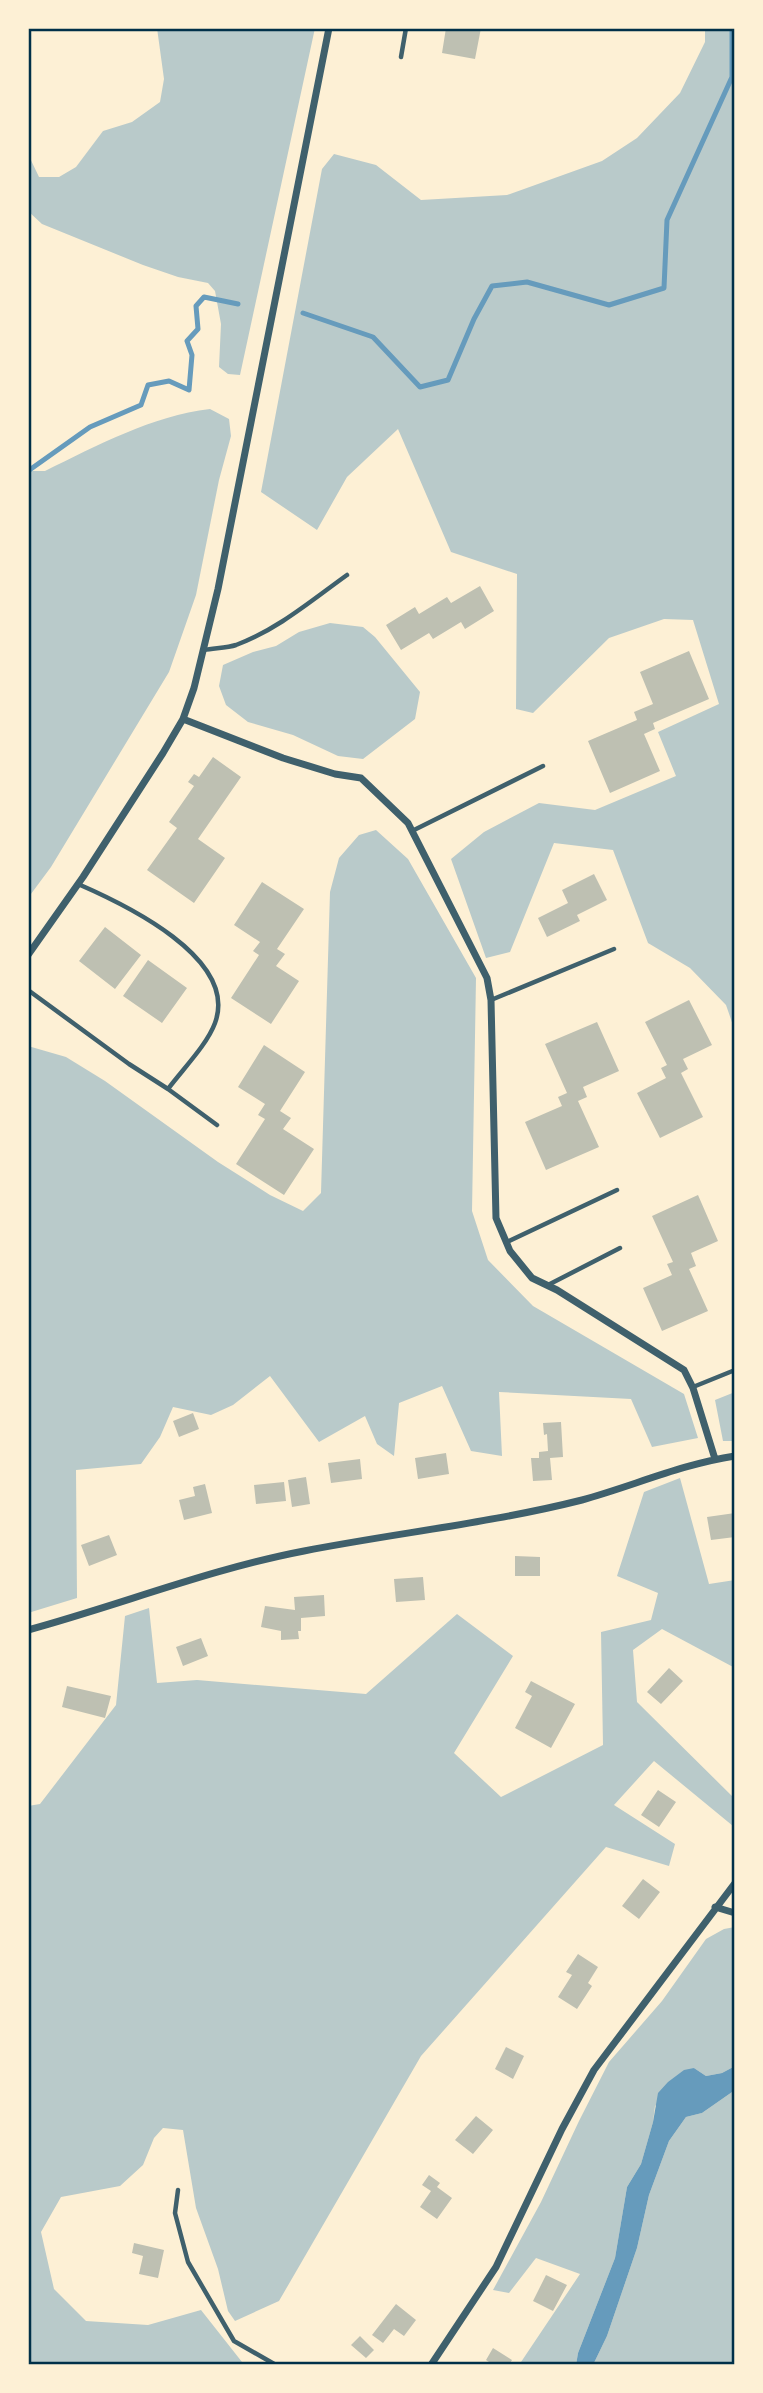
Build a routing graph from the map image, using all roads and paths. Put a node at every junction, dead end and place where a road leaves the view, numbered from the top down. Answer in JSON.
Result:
{"nodes":[{"id":1,"x":329,"y":28,"type":"edge"},
{"id":2,"x":406,"y":28,"type":"edge"},
{"id":3,"x":401,"y":57,"type":"dead end"},
{"id":4,"x":347,"y":575,"type":"dead end"},
{"id":5,"x":203,"y":650,"type":"junction"},
{"id":6,"x":183,"y":719,"type":"junction"},
{"id":7,"x":543,"y":766,"type":"dead end"},
{"id":8,"x":412,"y":831,"type":"junction"},
{"id":9,"x":78,"y":884,"type":"junction"},
{"id":10,"x":614,"y":949,"type":"dead end"},
{"id":11,"x":28,"y":955,"type":"edge"},
{"id":12,"x":28,"y":990,"type":"edge"},
{"id":13,"x":491,"y":1000,"type":"junction"},
{"id":14,"x":168,"y":1088,"type":"junction"},
{"id":15,"x":217,"y":1125,"type":"dead end"},
{"id":16,"x":617,"y":1190,"type":"dead end"},
{"id":17,"x":506,"y":1242,"type":"junction"},
{"id":18,"x":620,"y":1248,"type":"dead end"},
{"id":19,"x":548,"y":1286,"type":"junction"},
{"id":20,"x":735,"y":1370,"type":"edge"},
{"id":21,"x":693,"y":1388,"type":"junction"},
{"id":22,"x":735,"y":1456,"type":"edge"},
{"id":23,"x":715,"y":1459,"type":"junction"},
{"id":24,"x":28,"y":1630,"type":"edge"},
{"id":25,"x":735,"y":1882,"type":"edge"},
{"id":26,"x":715,"y":1907,"type":"junction"},
{"id":27,"x":735,"y":1913,"type":"edge"},
{"id":28,"x":178,"y":2190,"type":"dead end"},
{"id":29,"x":276,"y":2365,"type":"edge"},
{"id":30,"x":431,"y":2365,"type":"edge"}],
"edges":[{"from":1,"to":5,"type":"street"},
{"from":2,"to":3,"type":"lane"},
{"from":4,"to":5,"type":"lane"},
{"from":5,"to":6,"type":"street"},
{"from":6,"to":8,"type":"street"},
{"from":6,"to":9,"type":"street"},
{"from":7,"to":8,"type":"lane"},
{"from":8,"to":13,"type":"street"},
{"from":9,"to":11,"type":"street"},
{"from":9,"to":14,"type":"lane"},
{"from":10,"to":13,"type":"lane"},
{"from":12,"to":14,"type":"lane"},
{"from":13,"to":17,"type":"street"},
{"from":14,"to":15,"type":"lane"},
{"from":16,"to":17,"type":"lane"},
{"from":17,"to":19,"type":"street"},
{"from":18,"to":19,"type":"lane"},
{"from":19,"to":21,"type":"street"},
{"from":20,"to":21,"type":"lane"},
{"from":21,"to":23,"type":"street"},
{"from":22,"to":23,"type":"street"},
{"from":23,"to":24,"type":"street"},
{"from":25,"to":26,"type":"street"},
{"from":26,"to":27,"type":"street"},
{"from":26,"to":30,"type":"street"},
{"from":28,"to":29,"type":"lane"}]}
